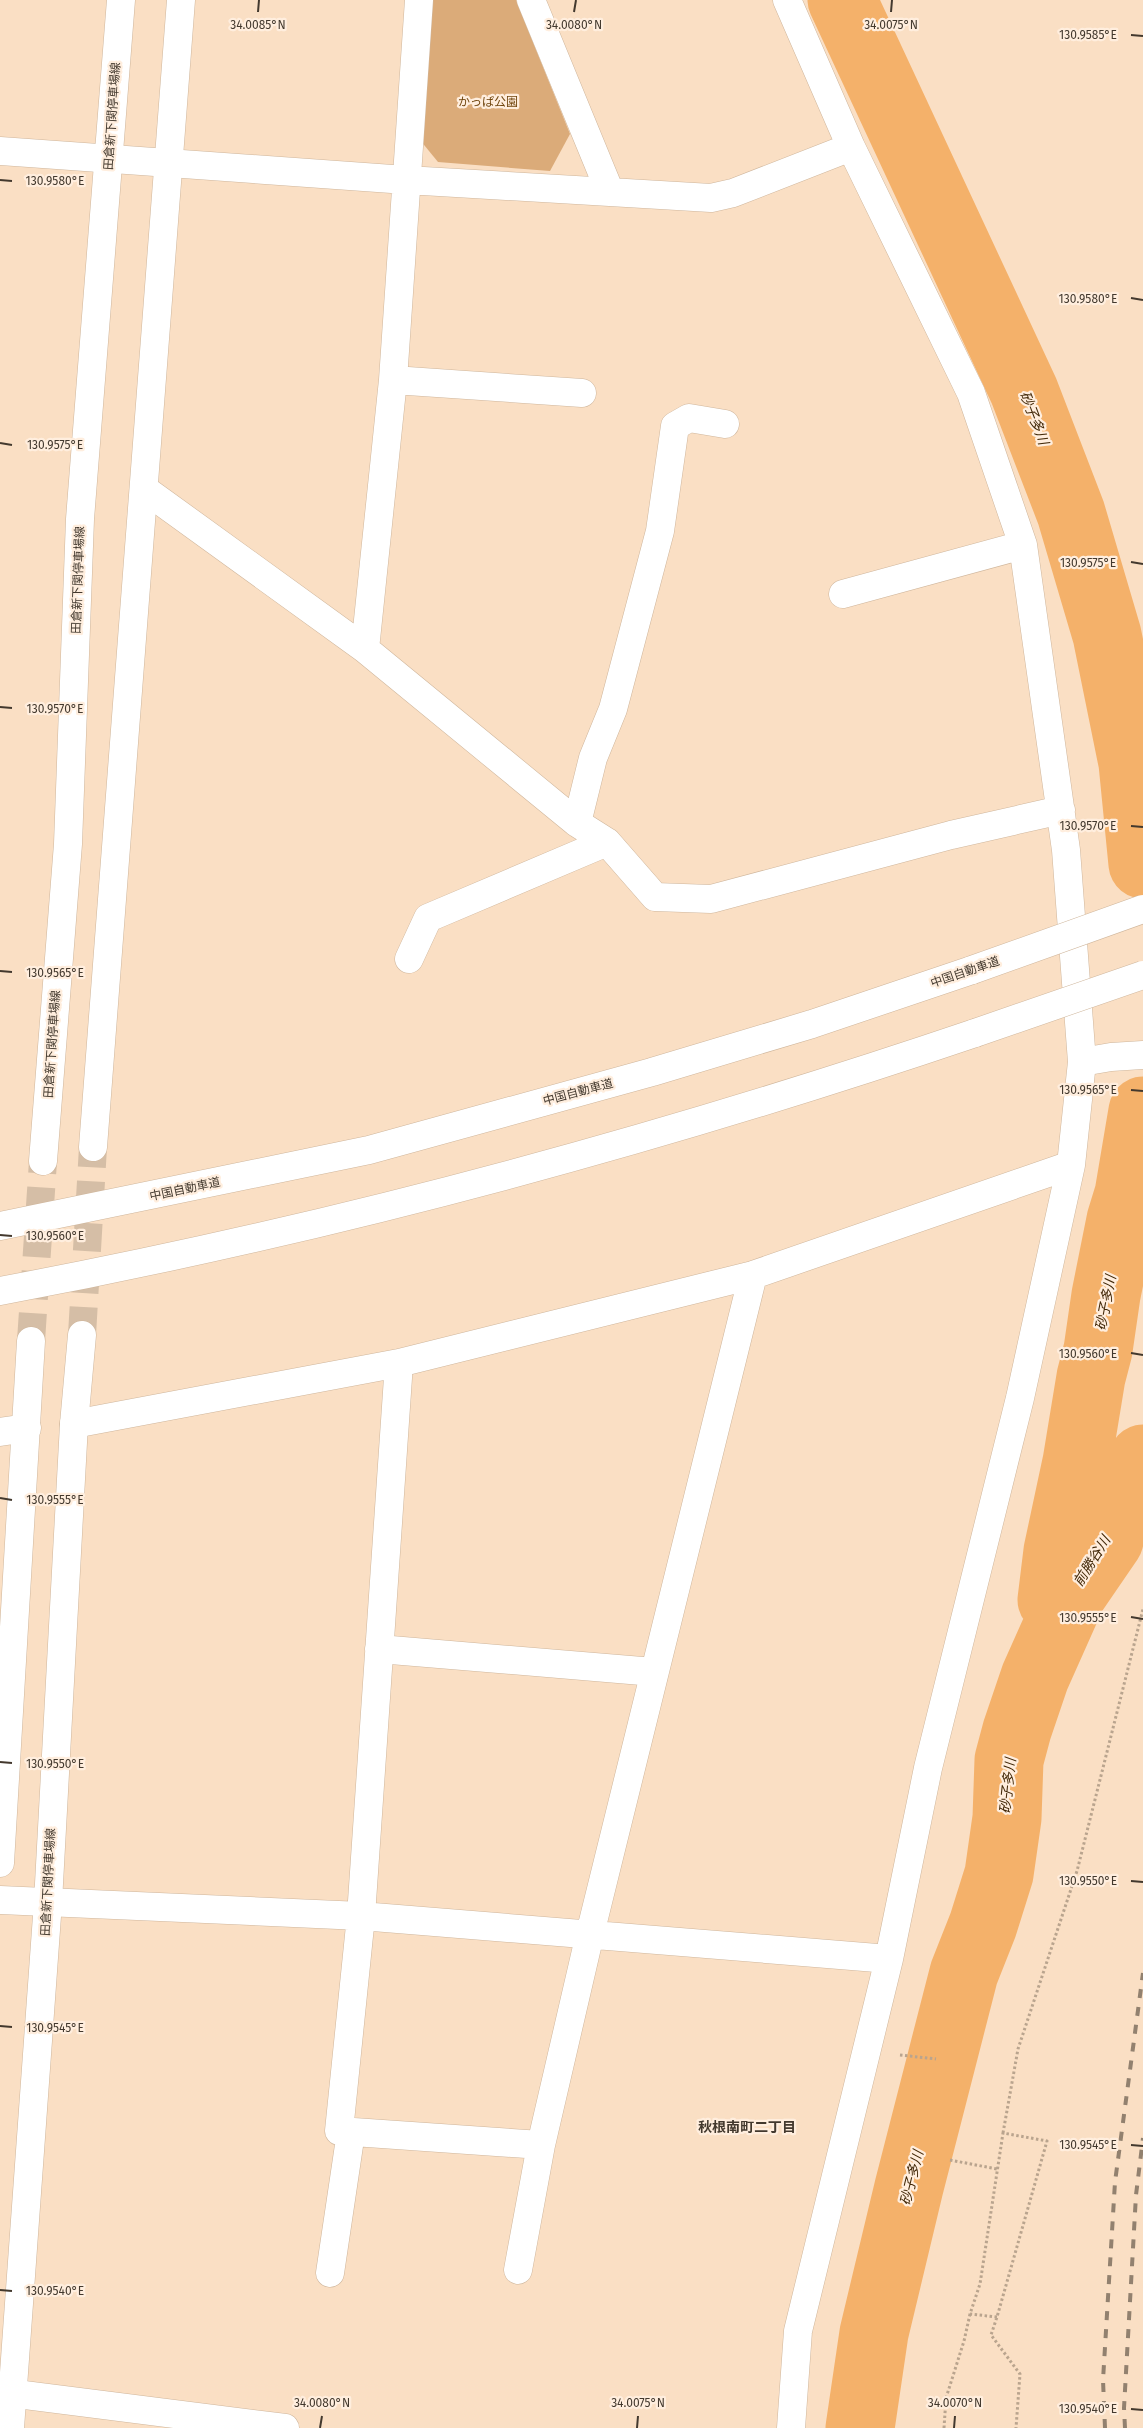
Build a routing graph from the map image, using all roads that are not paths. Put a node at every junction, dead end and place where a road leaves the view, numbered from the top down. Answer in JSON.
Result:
{"nodes":[{"id":1,"x":121,"y":0,"type":"edge"},
{"id":2,"x":181,"y":0,"type":"edge"},
{"id":3,"x":420,"y":0,"type":"edge"},
{"id":4,"x":531,"y":0,"type":"edge"},
{"id":5,"x":787,"y":0,"type":"edge"},
{"id":6,"x":851,"y":147,"type":"junction"},
{"id":7,"x":0,"y":151,"type":"edge"},
{"id":8,"x":109,"y":159,"type":"junction"},
{"id":9,"x":169,"y":164,"type":"junction"},
{"id":10,"x":406,"y":180,"type":"junction"},
{"id":11,"x":610,"y":192,"type":"junction"},
{"id":12,"x":392,"y":380,"type":"junction"},
{"id":13,"x":582,"y":393,"type":"dead end"},
{"id":14,"x":725,"y":424,"type":"dead end"},
{"id":15,"x":144,"y":489,"type":"junction"},
{"id":16,"x":1023,"y":545,"type":"junction"},
{"id":17,"x":842,"y":594,"type":"dead end"},
{"id":18,"x":366,"y":649,"type":"junction"},
{"id":19,"x":1060,"y":810,"type":"junction"},
{"id":20,"x":577,"y":823,"type":"junction"},
{"id":21,"x":607,"y":842,"type":"junction"},
{"id":22,"x":1143,"y":909,"type":"edge"},
{"id":23,"x":409,"y":959,"type":"dead end"},
{"id":24,"x":1143,"y":975,"type":"edge"},
{"id":25,"x":1143,"y":1054,"type":"edge"},
{"id":26,"x":1082,"y":1062,"type":"junction"},
{"id":27,"x":93,"y":1147,"type":"tunnel mouth"},
{"id":28,"x":43,"y":1161,"type":"tunnel mouth"},
{"id":29,"x":1071,"y":1165,"type":"junction"},
{"id":30,"x":0,"y":1226,"type":"edge"},
{"id":31,"x":753,"y":1275,"type":"junction"},
{"id":32,"x":0,"y":1291,"type":"edge"},
{"id":33,"x":82,"y":1335,"type":"tunnel mouth"},
{"id":34,"x":31,"y":1341,"type":"tunnel mouth"},
{"id":35,"x":399,"y":1363,"type":"junction"},
{"id":36,"x":74,"y":1424,"type":"junction"},
{"id":37,"x":27,"y":1428,"type":"junction"},
{"id":38,"x":0,"y":1432,"type":"edge"},
{"id":39,"x":380,"y":1649,"type":"junction"},
{"id":40,"x":654,"y":1672,"type":"junction"},
{"id":41,"x":0,"y":1863,"type":"edge"},
{"id":42,"x":0,"y":1900,"type":"edge"},
{"id":43,"x":48,"y":1902,"type":"junction"},
{"id":44,"x":362,"y":1916,"type":"junction"},
{"id":45,"x":590,"y":1934,"type":"junction"},
{"id":46,"x":889,"y":1958,"type":"junction"},
{"id":47,"x":351,"y":2132,"type":"junction"},
{"id":48,"x":542,"y":2145,"type":"junction"},
{"id":49,"x":518,"y":2270,"type":"dead end"},
{"id":50,"x":330,"y":2273,"type":"dead end"},
{"id":51,"x":6,"y":2392,"type":"edge"},
{"id":52,"x":10,"y":2428,"type":"edge"},
{"id":53,"x":285,"y":2428,"type":"edge"},
{"id":54,"x":791,"y":2428,"type":"edge"}],
"edges":[{"from":1,"to":8,"type":"main road","name":"田倉新下関停車場線"},
{"from":2,"to":9,"type":"main road"},
{"from":3,"to":10,"type":"main road"},
{"from":4,"to":11,"type":"main road"},
{"from":5,"to":6,"type":"main road"},
{"from":6,"to":11,"type":"main road"},
{"from":6,"to":16,"type":"main road"},
{"from":7,"to":8,"type":"main road"},
{"from":8,"to":9,"type":"main road"},
{"from":8,"to":28,"type":"main road","name":"田倉新下関停車場線"},
{"from":9,"to":10,"type":"main road"},
{"from":9,"to":15,"type":"main road"},
{"from":10,"to":11,"type":"main road"},
{"from":10,"to":12,"type":"main road"},
{"from":12,"to":13,"type":"main road"},
{"from":12,"to":18,"type":"main road"},
{"from":14,"to":20,"type":"main road"},
{"from":15,"to":18,"type":"main road"},
{"from":15,"to":27,"type":"main road"},
{"from":16,"to":17,"type":"main road"},
{"from":16,"to":19,"type":"main road"},
{"from":18,"to":20,"type":"main road"},
{"from":19,"to":21,"type":"main road"},
{"from":19,"to":26,"type":"main road"},
{"from":20,"to":21,"type":"main road"},
{"from":21,"to":23,"type":"main road"},
{"from":22,"to":30,"type":"main road","name":"中国自動車道","bridge":true},
{"from":24,"to":32,"type":"main road","bridge":true},
{"from":25,"to":26,"type":"main road"},
{"from":26,"to":29,"type":"main road"},
{"from":29,"to":31,"type":"main road"},
{"from":29,"to":46,"type":"main road"},
{"from":31,"to":35,"type":"main road"},
{"from":31,"to":40,"type":"main road"},
{"from":33,"to":36,"type":"main road","name":"田倉新下関停車場線"},
{"from":34,"to":37,"type":"main road"},
{"from":35,"to":36,"type":"main road"},
{"from":35,"to":39,"type":"main road"},
{"from":36,"to":43,"type":"main road","name":"田倉新下関停車場線"},
{"from":37,"to":38,"type":"main road"},
{"from":37,"to":41,"type":"main road"},
{"from":39,"to":40,"type":"main road"},
{"from":39,"to":44,"type":"main road"},
{"from":40,"to":45,"type":"main road"},
{"from":42,"to":43,"type":"main road"},
{"from":43,"to":44,"type":"main road"},
{"from":43,"to":51,"type":"main road","name":"田倉新下関停車場線"},
{"from":44,"to":45,"type":"main road"},
{"from":44,"to":47,"type":"main road"},
{"from":45,"to":46,"type":"main road"},
{"from":45,"to":48,"type":"main road"},
{"from":46,"to":54,"type":"main road"},
{"from":47,"to":48,"type":"main road"},
{"from":47,"to":50,"type":"main road"},
{"from":48,"to":49,"type":"main road"},
{"from":51,"to":52,"type":"main road","name":"田倉新下関停車場線"},
{"from":51,"to":53,"type":"main road"}]}
